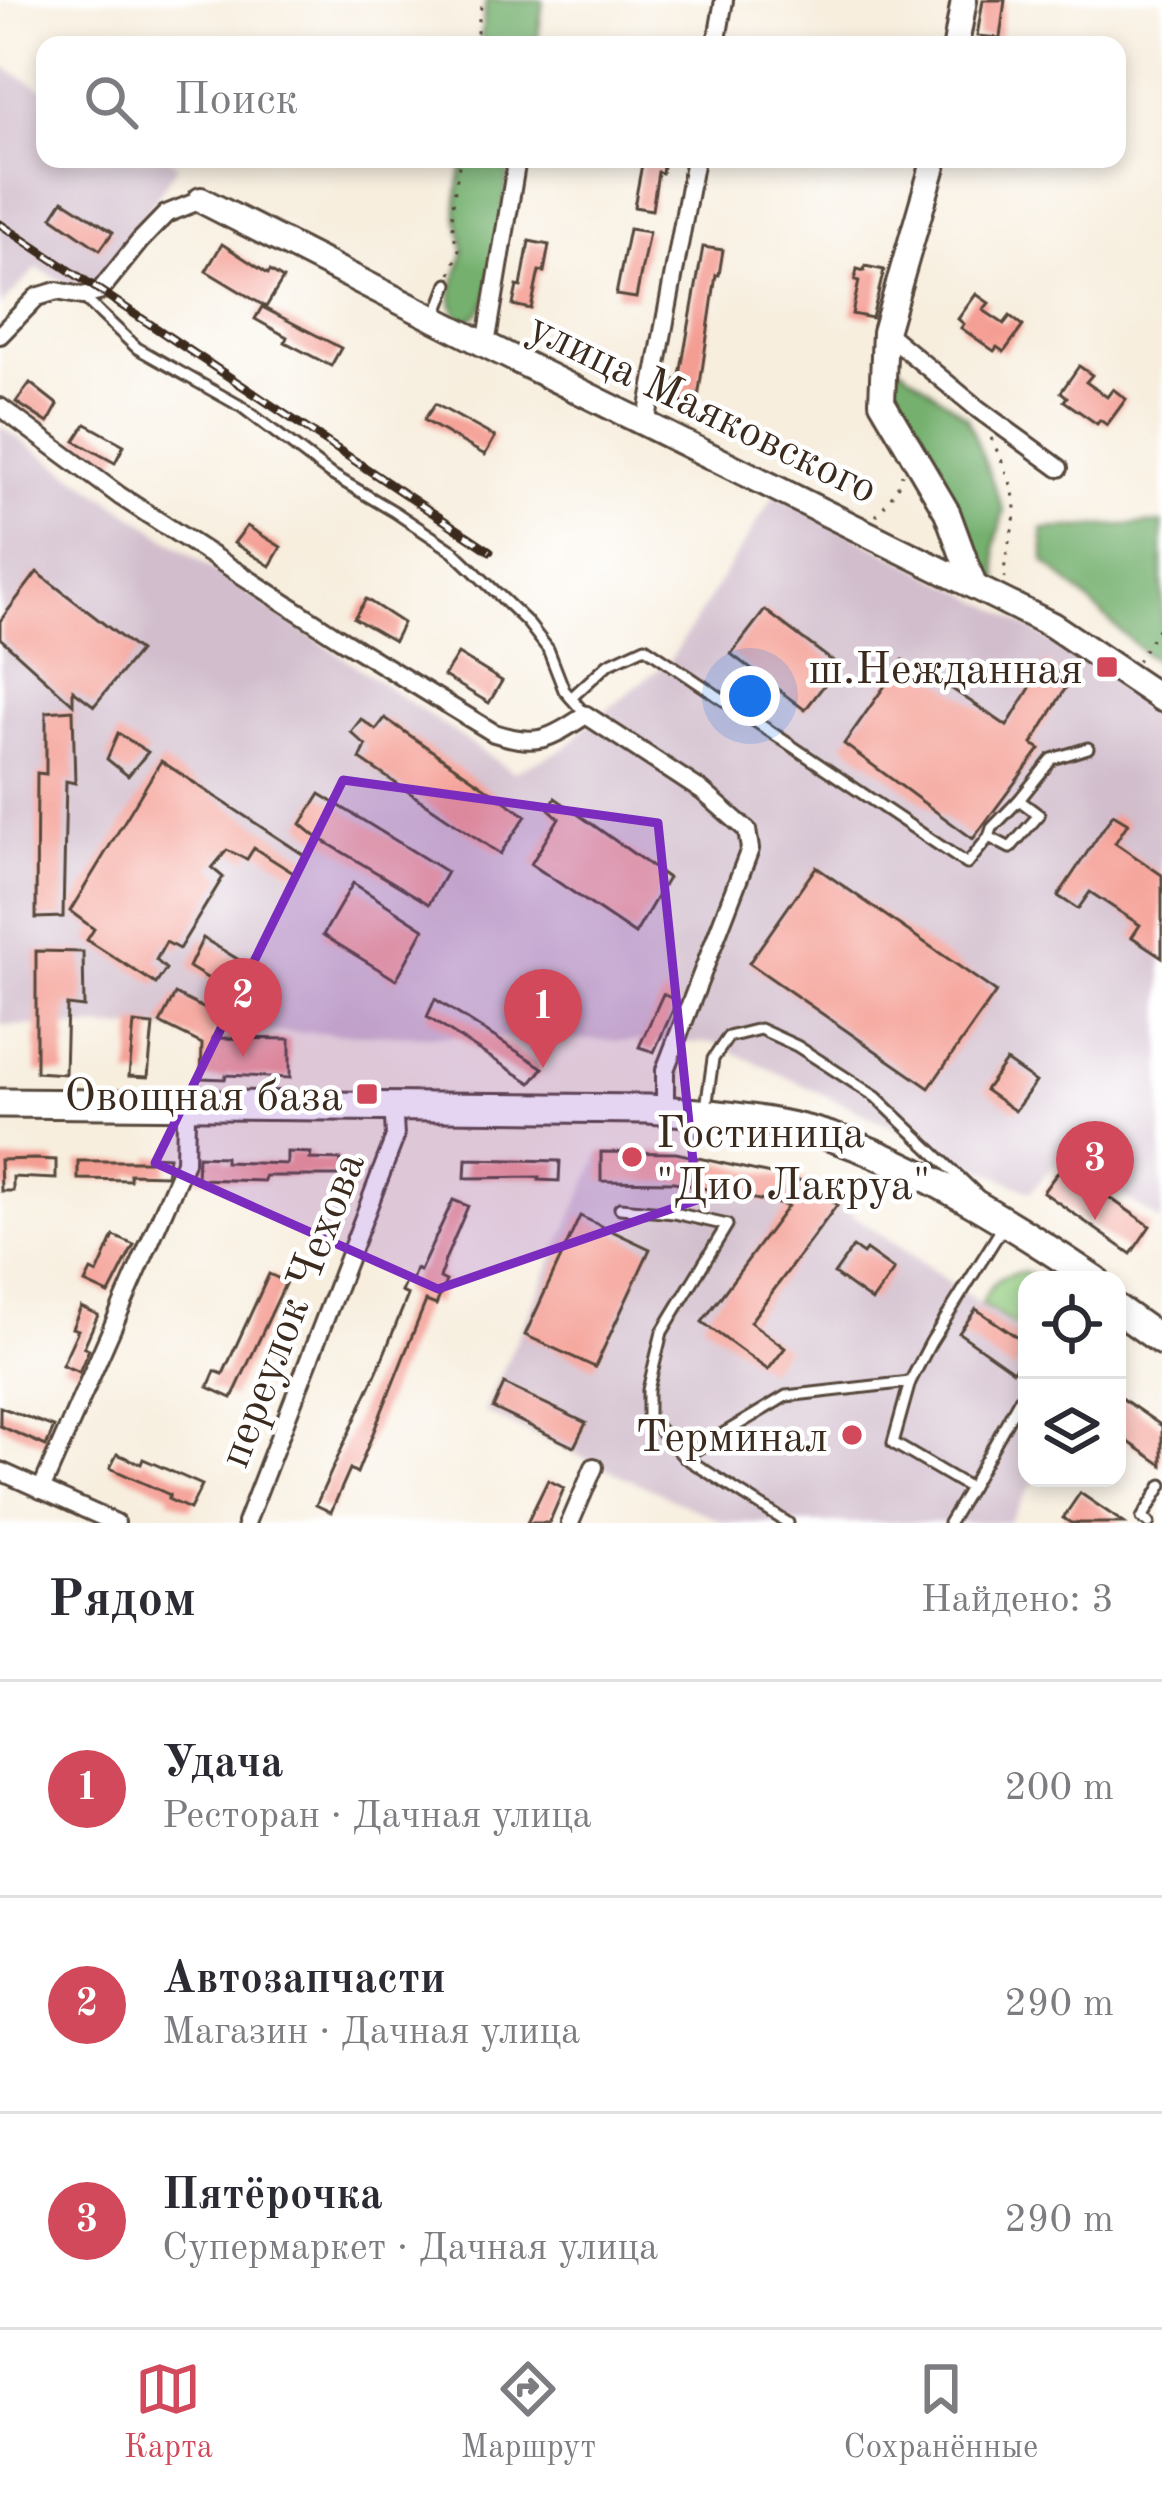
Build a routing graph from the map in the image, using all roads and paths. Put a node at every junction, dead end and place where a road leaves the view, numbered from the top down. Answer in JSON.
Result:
{"nodes":[{"id":1,"x":482,"y":0,"type":"edge"},
{"id":2,"x":724,"y":0,"type":"edge"},
{"id":3,"x":964,"y":0,"type":"edge"},
{"id":4,"x":477,"y":36,"type":"edge"},
{"id":5,"x":718,"y":36,"type":"edge"},
{"id":6,"x":958,"y":36,"type":"edge"},
{"id":7,"x":459,"y":168,"type":"edge"},
{"id":8,"x":516,"y":168,"type":"edge"},
{"id":9,"x":693,"y":168,"type":"edge"},
{"id":10,"x":932,"y":168,"type":"edge"},
{"id":11,"x":201,"y":200,"type":"joint"},
{"id":12,"x":448,"y":284,"type":"joint"},
{"id":13,"x":82,"y":296,"type":"junction"},
{"id":14,"x":435,"y":319,"type":"junction"},
{"id":15,"x":885,"y":332,"type":"junction"},
{"id":16,"x":0,"y":335,"type":"edge"},
{"id":17,"x":486,"y":345,"type":"junction"},
{"id":18,"x":0,"y":407,"type":"edge"},
{"id":19,"x":978,"y":409,"type":"junction"},
{"id":20,"x":646,"y":424,"type":"junction"},
{"id":21,"x":905,"y":442,"type":"junction"},
{"id":22,"x":1060,"y":468,"type":"dead end"},
{"id":23,"x":864,"y":532,"type":"junction"},
{"id":24,"x":974,"y":586,"type":"junction"},
{"id":25,"x":1008,"y":603,"type":"junction"},
{"id":26,"x":1162,"y":622,"type":"edge"},
{"id":27,"x":1129,"y":678,"type":"junction"},
{"id":28,"x":571,"y":698,"type":"junction"},
{"id":29,"x":1162,"y":699,"type":"edge"},
{"id":30,"x":586,"y":715,"type":"junction"},
{"id":31,"x":1088,"y":748,"type":"dead end"},
{"id":32,"x":1019,"y":800,"type":"junction"},
{"id":33,"x":989,"y":837,"type":"junction"},
{"id":34,"x":0,"y":1103,"type":"edge"},
{"id":35,"x":186,"y":1110,"type":"junction"},
{"id":36,"x":395,"y":1113,"type":"junction"},
{"id":37,"x":706,"y":1113,"type":"junction"},
{"id":38,"x":0,"y":1115,"type":"edge"},
{"id":39,"x":664,"y":1116,"type":"junction"},
{"id":40,"x":620,"y":1208,"type":"dead end"},
{"id":41,"x":996,"y":1222,"type":"junction"},
{"id":42,"x":1074,"y":1271,"type":"edge"},
{"id":43,"x":1126,"y":1301,"type":"edge"},
{"id":44,"x":1126,"y":1315,"type":"edge"},
{"id":45,"x":1162,"y":1326,"type":"edge"},
{"id":46,"x":1162,"y":1341,"type":"edge"},
{"id":47,"x":910,"y":1382,"type":"junction"},
{"id":48,"x":1018,"y":1402,"type":"edge"},
{"id":49,"x":685,"y":1457,"type":"junction"},
{"id":50,"x":594,"y":1467,"type":"dead end"},
{"id":51,"x":0,"y":1471,"type":"edge"},
{"id":52,"x":1162,"y":1485,"type":"edge"},
{"id":53,"x":970,"y":1488,"type":"junction"},
{"id":54,"x":40,"y":1490,"type":"junction"},
{"id":55,"x":116,"y":1523,"type":"edge"},
{"id":56,"x":246,"y":1523,"type":"edge"},
{"id":57,"x":569,"y":1523,"type":"edge"},
{"id":58,"x":788,"y":1523,"type":"edge"},
{"id":59,"x":950,"y":1523,"type":"edge"},
{"id":60,"x":1149,"y":1523,"type":"edge"}],
"edges":[{"from":1,"to":4,"type":"path"},
{"from":2,"to":5,"type":"street"},
{"from":3,"to":6,"type":"street"},
{"from":7,"to":12,"type":"path"},
{"from":8,"to":17,"type":"street"},
{"from":9,"to":20,"type":"street"},
{"from":10,"to":15,"type":"street"},
{"from":11,"to":13,"type":"street"},
{"from":11,"to":14,"type":"street","name":"улица Маяковского"},
{"from":12,"to":14,"type":"lane"},
{"from":13,"to":16,"type":"street"},
{"from":13,"to":28,"type":"lane"},
{"from":14,"to":17,"type":"street","name":"улица Маяковского"},
{"from":15,"to":19,"type":"street"},
{"from":15,"to":21,"type":"street"},
{"from":17,"to":20,"type":"street","name":"улица Маяковского"},
{"from":18,"to":30,"type":"street"},
{"from":19,"to":22,"type":"street"},
{"from":19,"to":25,"type":"path"},
{"from":20,"to":23,"type":"street","name":"улица Маяковского"},
{"from":21,"to":23,"type":"path"},
{"from":21,"to":24,"type":"street"},
{"from":23,"to":24,"type":"street","name":"улица Маяковского"},
{"from":24,"to":25,"type":"street","name":"улица Маяковского"},
{"from":25,"to":27,"type":"street","name":"улица Маяковского"},
{"from":26,"to":27,"type":"path"},
{"from":27,"to":29,"type":"street","name":"улица Маяковского"},
{"from":28,"to":30,"type":"lane"},
{"from":28,"to":33,"type":"lane"},
{"from":30,"to":39,"type":"street"},
{"from":31,"to":32,"type":"lane"},
{"from":32,"to":33,"type":"lane"},
{"from":32,"to":33,"type":"lane"},
{"from":34,"to":35,"type":"main road"},
{"from":35,"to":36,"type":"main road"},
{"from":35,"to":38,"type":"main road"},
{"from":35,"to":54,"type":"street"},
{"from":36,"to":39,"type":"main road"},
{"from":36,"to":56,"type":"street","name":"переулок Чехова"},
{"from":37,"to":39,"type":"main road"},
{"from":37,"to":41,"type":"main road"},
{"from":37,"to":41,"type":"lane"},
{"from":39,"to":41,"type":"main road"},
{"from":40,"to":49,"type":"lane"},
{"from":41,"to":42,"type":"main road"},
{"from":41,"to":47,"type":"lane"},
{"from":43,"to":45,"type":"main road"},
{"from":44,"to":46,"type":"main road"},
{"from":47,"to":49,"type":"lane"},
{"from":47,"to":53,"type":"lane"},
{"from":48,"to":53,"type":"lane"},
{"from":49,"to":58,"type":"lane"},
{"from":50,"to":57,"type":"street"},
{"from":51,"to":54,"type":"street"},
{"from":52,"to":60,"type":"lane"},
{"from":53,"to":59,"type":"lane"},
{"from":54,"to":55,"type":"street"}]}
